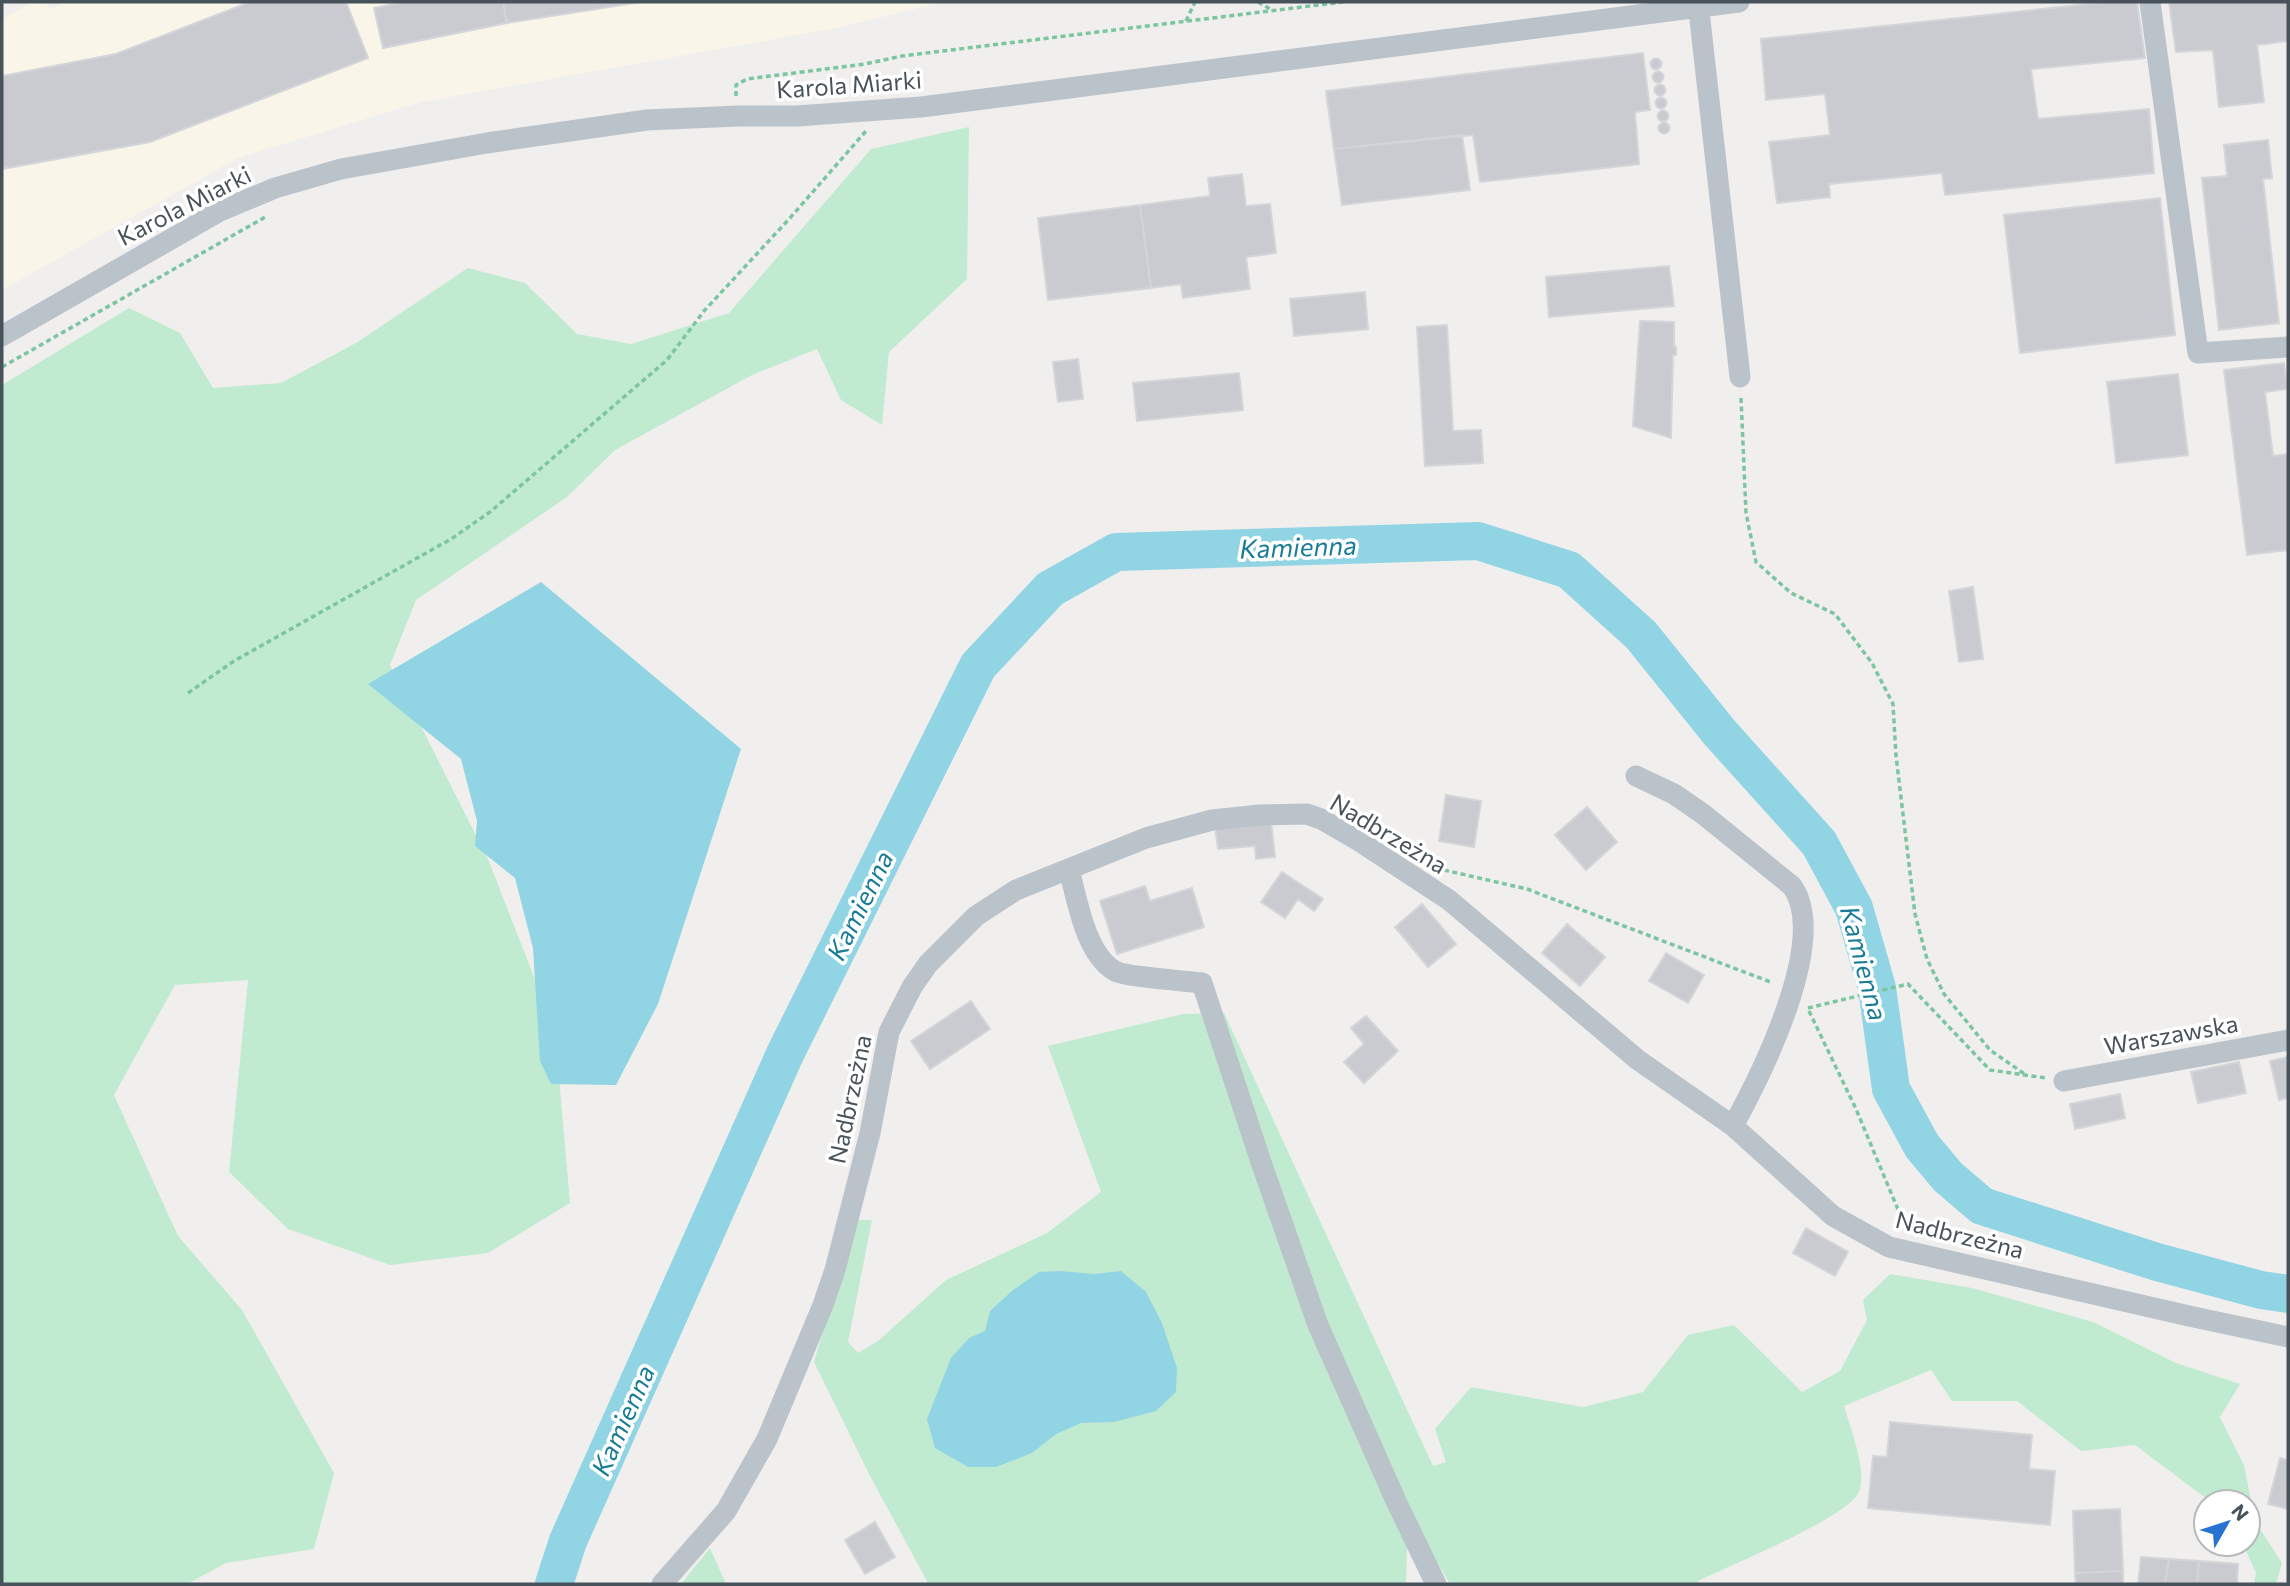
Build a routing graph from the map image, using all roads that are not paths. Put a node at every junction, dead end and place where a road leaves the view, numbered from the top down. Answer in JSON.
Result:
{"nodes":[{"id":1,"x":1739,"y":2,"type":"edge"},
{"id":2,"x":2150,"y":2,"type":"edge"},
{"id":3,"x":1699,"y":4,"type":"edge"},
{"id":4,"x":2,"y":336,"type":"edge"},
{"id":5,"x":2288,"y":347,"type":"edge"},
{"id":6,"x":1740,"y":377,"type":"road end"},
{"id":7,"x":1636,"y":776,"type":"dead end"},
{"id":8,"x":1069,"y":869,"type":"junction"},
{"id":9,"x":2288,"y":1040,"type":"edge"},
{"id":10,"x":2064,"y":1081,"type":"dead end"},
{"id":11,"x":1733,"y":1126,"type":"junction"},
{"id":12,"x":2288,"y":1337,"type":"edge"},
{"id":13,"x":662,"y":1584,"type":"edge"},
{"id":14,"x":1436,"y":1584,"type":"edge"}],
"edges":[{"from":1,"to":3,"type":"street","name":"Karola Miarki"},
{"from":2,"to":5,"type":"street"},
{"from":3,"to":4,"type":"street","name":"Karola Miarki"},
{"from":3,"to":6,"type":"street"},
{"from":7,"to":11,"type":"street"},
{"from":8,"to":11,"type":"street","name":"Nadbrzeżna"},
{"from":8,"to":13,"type":"street","name":"Nadbrzeżna"},
{"from":8,"to":14,"type":"street"},
{"from":9,"to":10,"type":"street","name":"Warszawska"},
{"from":11,"to":12,"type":"street","name":"Nadbrzeżna"}]}
